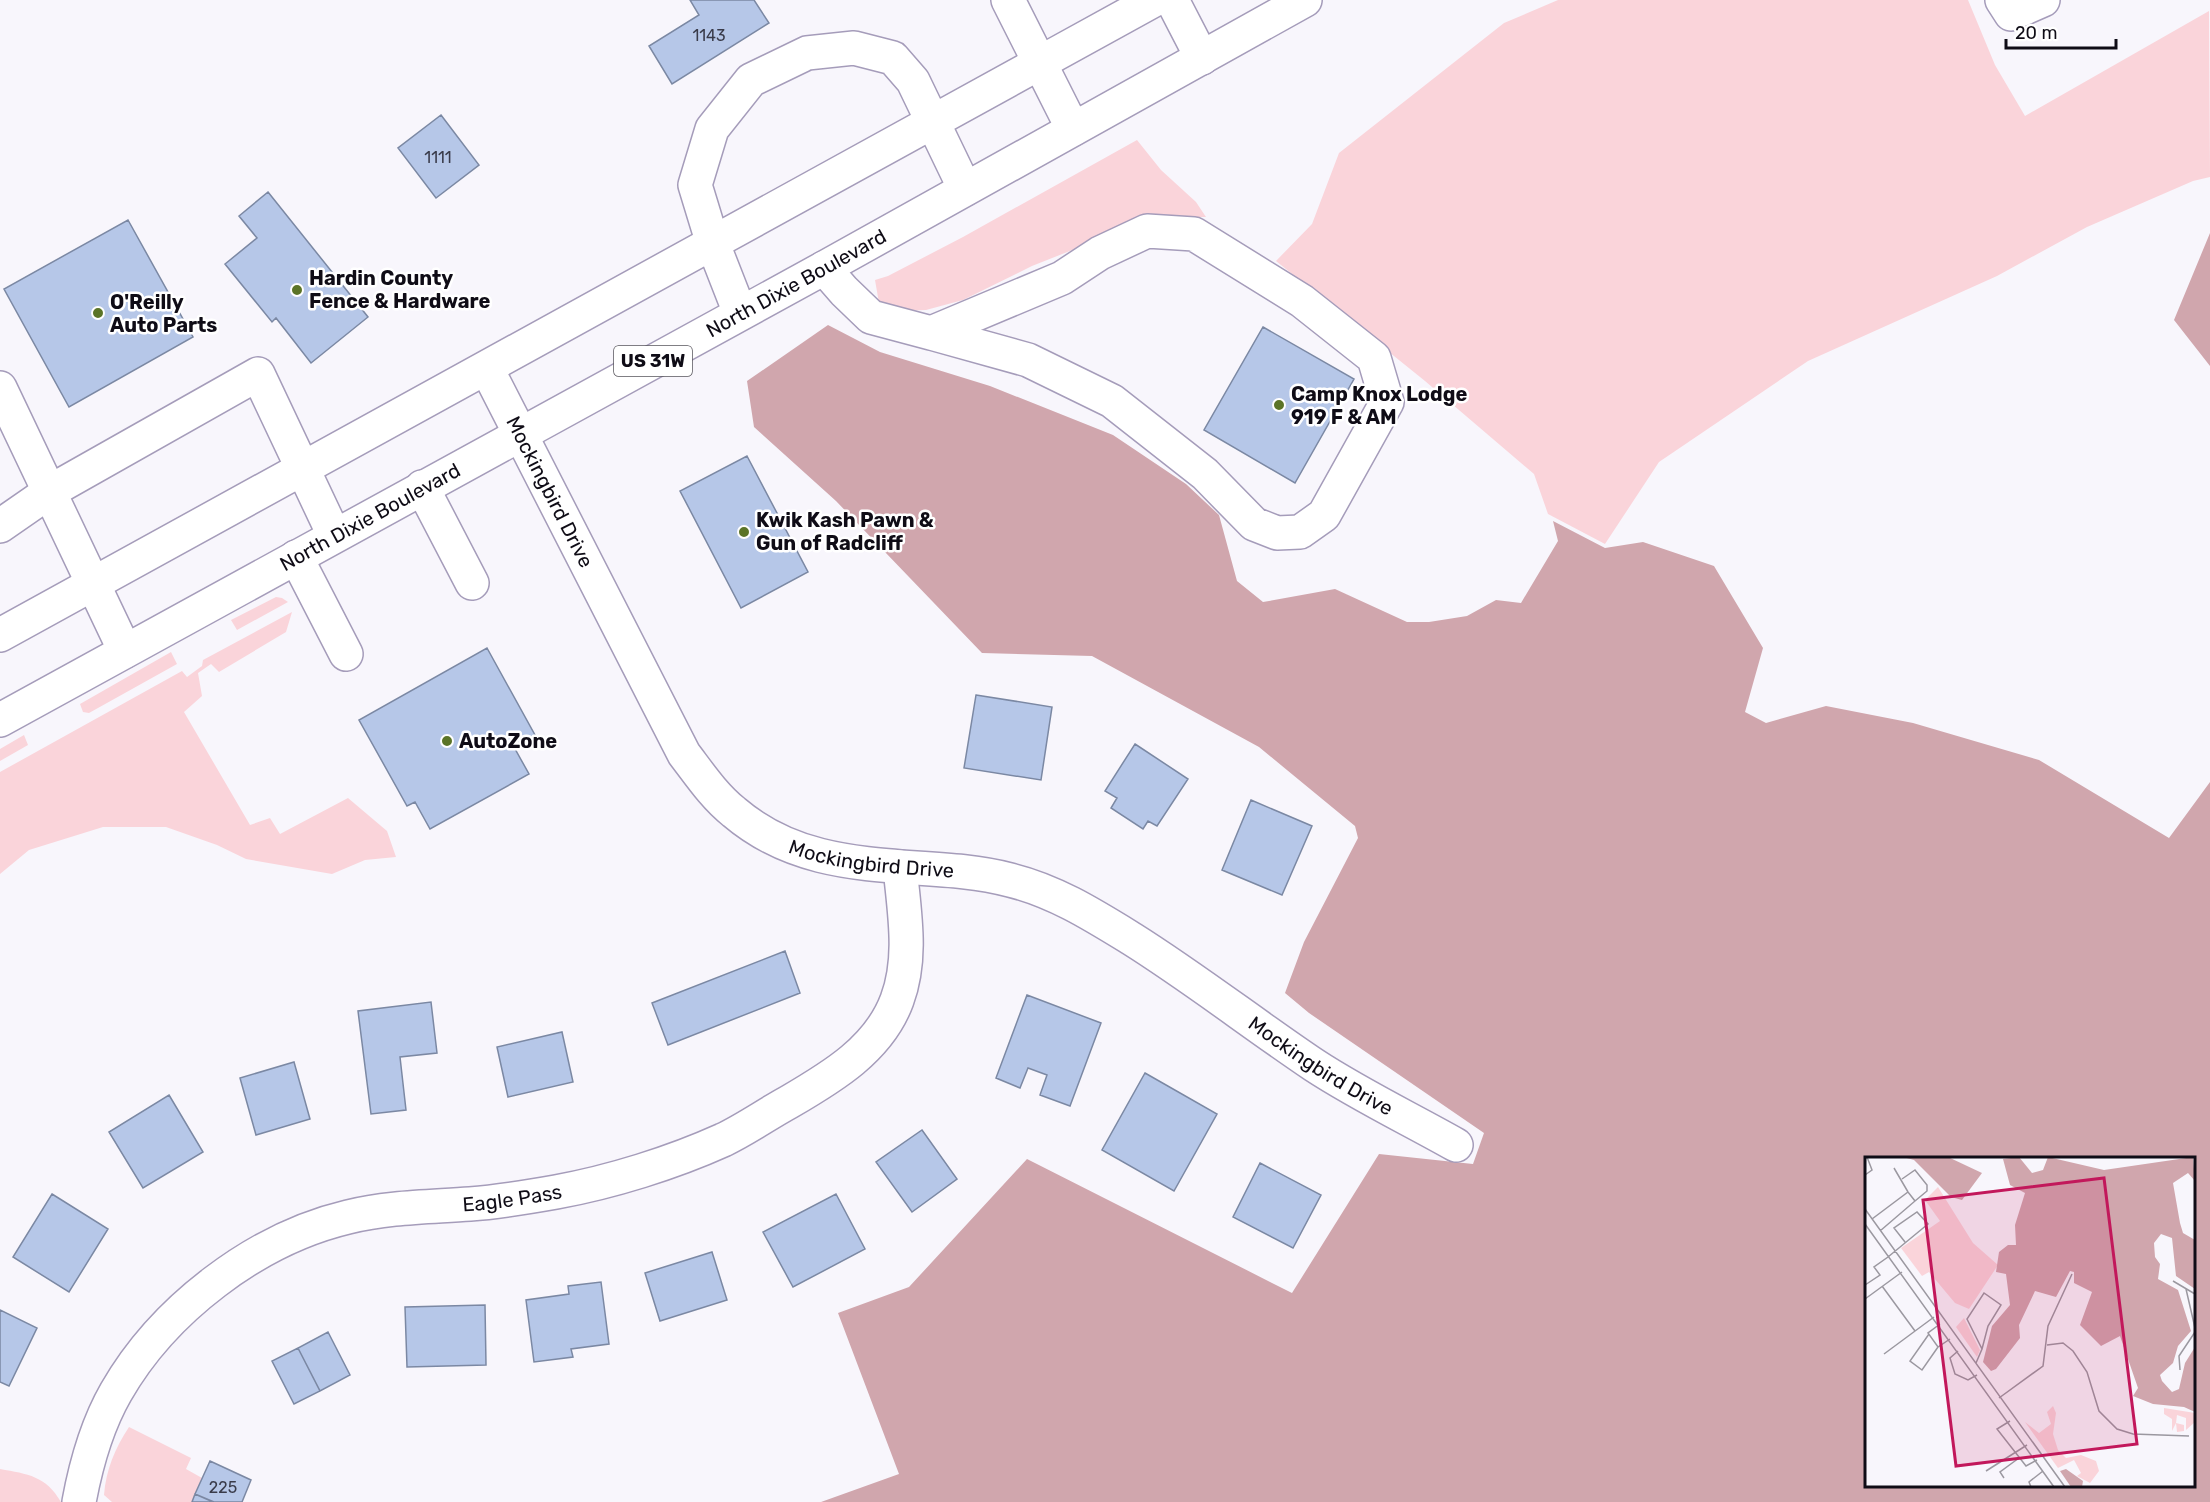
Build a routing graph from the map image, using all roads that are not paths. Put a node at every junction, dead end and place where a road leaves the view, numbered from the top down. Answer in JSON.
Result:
{"nodes":[{"id":1,"x":1008,"y":0,"type":"edge"},
{"id":2,"x":1154,"y":0,"type":"edge"},
{"id":3,"x":1172,"y":0,"type":"edge"},
{"id":4,"x":1305,"y":0,"type":"edge"},
{"id":5,"x":2002,"y":0,"type":"edge"},
{"id":6,"x":2043,"y":0,"type":"edge"},
{"id":7,"x":1265,"y":10,"type":"edge"},
{"id":8,"x":1202,"y":58,"type":"junction"},
{"id":9,"x":1039,"y":63,"type":"junction"},
{"id":10,"x":934,"y":122,"type":"junction"},
{"id":11,"x":1073,"y":129,"type":"junction"},
{"id":12,"x":965,"y":189,"type":"junction"},
{"id":13,"x":713,"y":244,"type":"junction"},
{"id":14,"x":824,"y":268,"type":"junction"},
{"id":15,"x":740,"y":313,"type":"junction"},
{"id":16,"x":931,"y":333,"type":"junction"},
{"id":17,"x":486,"y":369,"type":"junction"},
{"id":18,"x":0,"y":388,"type":"edge"},
{"id":19,"x":520,"y":434,"type":"junction"},
{"id":20,"x":302,"y":470,"type":"junction"},
{"id":21,"x":422,"y":487,"type":"junction"},
{"id":22,"x":50,"y":492,"type":"junction"},
{"id":23,"x":2,"y":521,"type":"edge"},
{"id":24,"x":334,"y":535,"type":"junction"},
{"id":25,"x":296,"y":557,"type":"junction"},
{"id":26,"x":472,"y":583,"type":"dead end"},
{"id":27,"x":93,"y":585,"type":"junction"},
{"id":28,"x":0,"y":635,"type":"edge"},
{"id":29,"x":125,"y":651,"type":"junction"},
{"id":30,"x":346,"y":654,"type":"dead end"},
{"id":31,"x":0,"y":720,"type":"edge"},
{"id":32,"x":900,"y":867,"type":"junction"},
{"id":33,"x":1456,"y":1145,"type":"dead end"},
{"id":34,"x":79,"y":1502,"type":"edge"}],
"edges":[{"from":1,"to":9,"type":"main road"},
{"from":2,"to":9,"type":"main road"},
{"from":3,"to":8,"type":"main road"},
{"from":4,"to":7,"type":"main road","name":"North Dixie Boulevard","number":"US 31W"},
{"from":5,"to":6,"type":"main road"},
{"from":7,"to":8,"type":"main road","name":"North Dixie Boulevard","number":"US 31W"},
{"from":8,"to":11,"type":"main road","name":"North Dixie Boulevard","number":"US 31W"},
{"from":9,"to":10,"type":"main road"},
{"from":9,"to":11,"type":"main road"},
{"from":10,"to":12,"type":"main road"},
{"from":10,"to":13,"type":"main road"},
{"from":10,"to":13,"type":"main road"},
{"from":11,"to":12,"type":"main road","name":"North Dixie Boulevard","number":"US 31W"},
{"from":12,"to":14,"type":"main road","name":"North Dixie Boulevard","number":"US 31W"},
{"from":13,"to":15,"type":"main road"},
{"from":13,"to":17,"type":"main road"},
{"from":14,"to":15,"type":"main road","name":"North Dixie Boulevard","number":"US 31W"},
{"from":14,"to":16,"type":"main road"},
{"from":15,"to":19,"type":"main road","name":"North Dixie Boulevard","number":"US 31W"},
{"from":16,"to":16,"type":"main road"},
{"from":17,"to":19,"type":"main road","name":"Mockingbird Drive"},
{"from":17,"to":20,"type":"main road"},
{"from":18,"to":22,"type":"main road"},
{"from":19,"to":21,"type":"main road","name":"North Dixie Boulevard","number":"US 31W"},
{"from":19,"to":32,"type":"main road","name":"Mockingbird Drive"},
{"from":20,"to":22,"type":"main road"},
{"from":20,"to":24,"type":"main road"},
{"from":20,"to":27,"type":"main road"},
{"from":21,"to":24,"type":"main road","name":"North Dixie Boulevard","number":"US 31W"},
{"from":21,"to":26,"type":"main road"},
{"from":22,"to":23,"type":"main road"},
{"from":22,"to":27,"type":"main road"},
{"from":24,"to":25,"type":"main road","name":"North Dixie Boulevard","number":"US 31W"},
{"from":25,"to":29,"type":"main road","name":"North Dixie Boulevard","number":"US 31W"},
{"from":25,"to":30,"type":"main road"},
{"from":27,"to":28,"type":"main road"},
{"from":27,"to":29,"type":"main road"},
{"from":29,"to":31,"type":"main road","name":"North Dixie Boulevard","number":"US 31W"},
{"from":32,"to":33,"type":"main road","name":"Mockingbird Drive"},
{"from":32,"to":34,"type":"main road","name":"Eagle Pass"}]}
